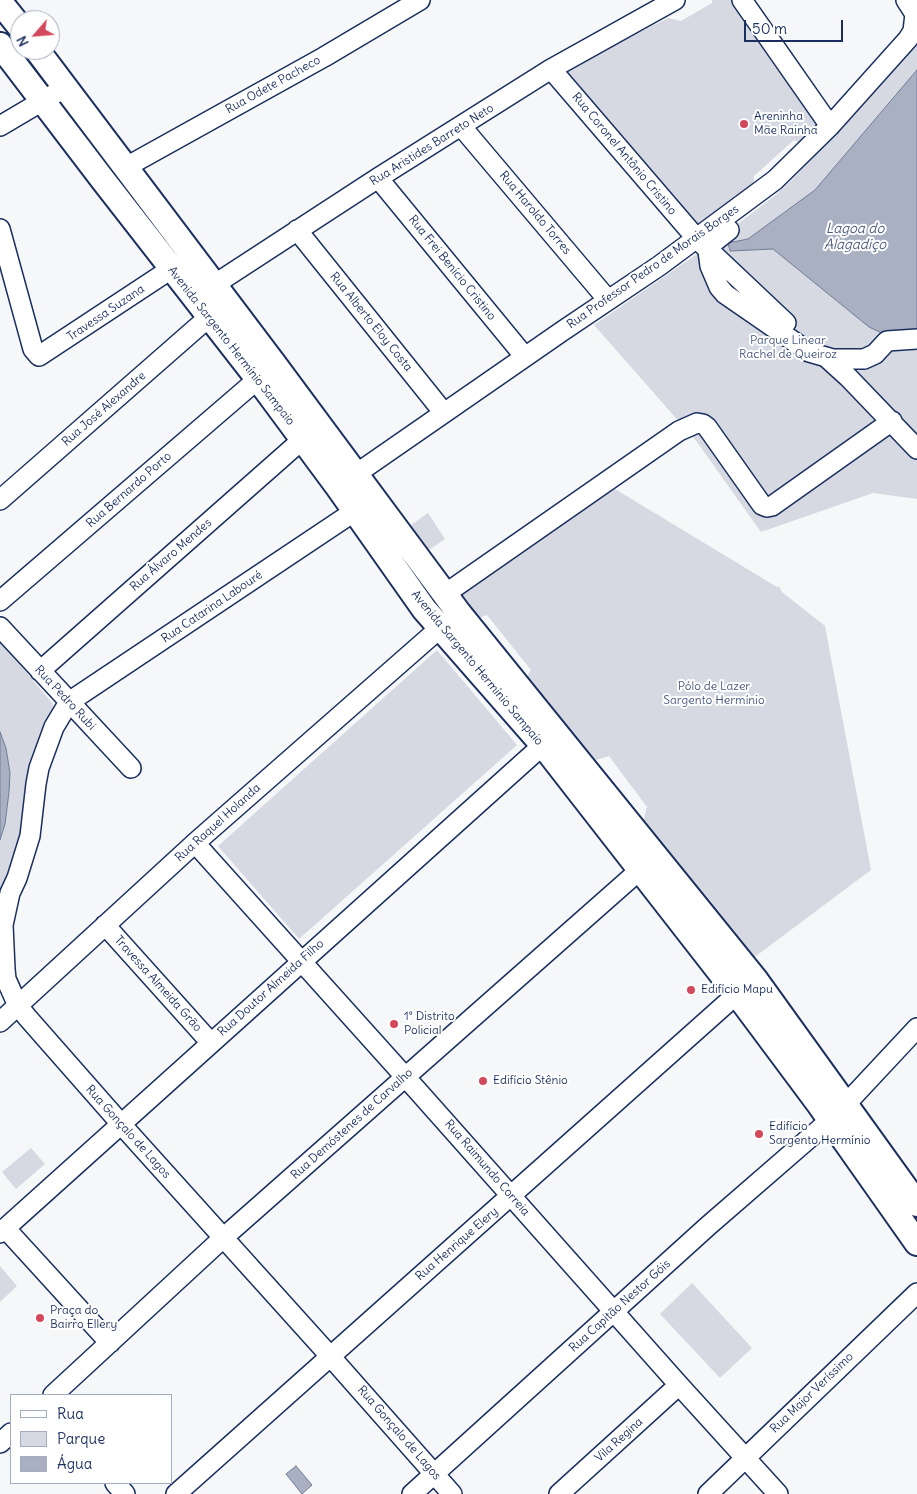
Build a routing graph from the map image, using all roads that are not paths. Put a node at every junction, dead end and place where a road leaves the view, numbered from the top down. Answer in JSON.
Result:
{"nodes":[{"id":1,"x":420,"y":0,"type":"edge"},
{"id":2,"x":675,"y":0,"type":"edge"},
{"id":3,"x":742,"y":0,"type":"edge"},
{"id":4,"x":906,"y":0,"type":"edge"},
{"id":5,"x":0,"y":2,"type":"edge"},
{"id":6,"x":651,"y":6,"type":"edge"},
{"id":7,"x":10,"y":15,"type":"edge"},
{"id":8,"x":917,"y":43,"type":"edge"},
{"id":9,"x":0,"y":45,"type":"edge"},
{"id":10,"x":45,"y":60,"type":"edge"},
{"id":11,"x":551,"y":69,"type":"junction"},
{"id":12,"x":66,"y":87,"type":"junction"},
{"id":13,"x":42,"y":101,"type":"junction"},
{"id":14,"x":0,"y":126,"type":"edge"},
{"id":15,"x":461,"y":126,"type":"junction"},
{"id":16,"x":830,"y":126,"type":"junction"},
{"id":17,"x":126,"y":168,"type":"junction"},
{"id":18,"x":378,"y":178,"type":"junction"},
{"id":19,"x":0,"y":229,"type":"edge"},
{"id":20,"x":297,"y":230,"type":"junction"},
{"id":21,"x":702,"y":245,"type":"junction"},
{"id":22,"x":171,"y":269,"type":"junction"},
{"id":23,"x":214,"y":285,"type":"junction"},
{"id":24,"x":194,"y":298,"type":"junction"},
{"id":25,"x":608,"y":300,"type":"junction"},
{"id":26,"x":209,"y":317,"type":"junction"},
{"id":27,"x":917,"y":339,"type":"edge"},
{"id":28,"x":824,"y":356,"type":"junction"},
{"id":29,"x":525,"y":357,"type":"junction"},
{"id":30,"x":258,"y":379,"type":"junction"},
{"id":31,"x":444,"y":413,"type":"junction"},
{"id":32,"x":892,"y":421,"type":"junction"},
{"id":33,"x":302,"y":439,"type":"junction"},
{"id":34,"x":917,"y":449,"type":"edge"},
{"id":35,"x":356,"y":474,"type":"junction"},
{"id":36,"x":0,"y":500,"type":"edge"},
{"id":37,"x":355,"y":511,"type":"junction"},
{"id":38,"x":445,"y":594,"type":"junction"},
{"id":39,"x":0,"y":601,"type":"edge"},
{"id":40,"x":0,"y":627,"type":"edge"},
{"id":41,"x":440,"y":628,"type":"junction"},
{"id":42,"x":40,"y":671,"type":"junction"},
{"id":43,"x":69,"y":702,"type":"junction"},
{"id":44,"x":543,"y":745,"type":"junction"},
{"id":45,"x":131,"y":768,"type":"dead end"},
{"id":46,"x":195,"y":843,"type":"junction"},
{"id":47,"x":647,"y":863,"type":"junction"},
{"id":48,"x":105,"y":925,"type":"junction"},
{"id":49,"x":301,"y":961,"type":"junction"},
{"id":50,"x":737,"y":994,"type":"junction"},
{"id":51,"x":18,"y":1006,"type":"junction"},
{"id":52,"x":0,"y":1022,"type":"edge"},
{"id":53,"x":915,"y":1036,"type":"edge"},
{"id":54,"x":211,"y":1043,"type":"junction"},
{"id":55,"x":405,"y":1076,"type":"junction"},
{"id":56,"x":838,"y":1112,"type":"junction"},
{"id":57,"x":121,"y":1125,"type":"junction"},
{"id":58,"x":512,"y":1196,"type":"junction"},
{"id":59,"x":917,"y":1204,"type":"edge"},
{"id":60,"x":3,"y":1230,"type":"edge"},
{"id":61,"x":224,"y":1238,"type":"junction"},
{"id":62,"x":917,"y":1243,"type":"edge"},
{"id":63,"x":917,"y":1293,"type":"edge"},
{"id":64,"x":614,"y":1312,"type":"junction"},
{"id":65,"x":110,"y":1342,"type":"junction"},
{"id":66,"x":330,"y":1356,"type":"junction"},
{"id":67,"x":679,"y":1385,"type":"junction"},
{"id":68,"x":54,"y":1394,"type":"edge"},
{"id":69,"x":10,"y":1434,"type":"edge"},
{"id":70,"x":0,"y":1443,"type":"edge"},
{"id":71,"x":745,"y":1458,"type":"junction"},
{"id":72,"x":434,"y":1473,"type":"junction"},
{"id":73,"x":116,"y":1484,"type":"edge"},
{"id":74,"x":125,"y":1494,"type":"edge"},
{"id":75,"x":176,"y":1494,"type":"edge"},
{"id":76,"x":412,"y":1494,"type":"edge"},
{"id":77,"x":452,"y":1494,"type":"edge"},
{"id":78,"x":559,"y":1494,"type":"edge"},
{"id":79,"x":708,"y":1494,"type":"edge"},
{"id":80,"x":778,"y":1494,"type":"edge"}],
"edges":[{"from":1,"to":17,"type":"street","name":"Rua Odete Pacheco"},
{"from":2,"to":6,"type":"street","name":"Rua Aristides Barreto Neto"},
{"from":3,"to":16,"type":"street"},
{"from":4,"to":16,"type":"street","name":"Rua Professor Pedro de Morais Borges"},
{"from":5,"to":7,"type":"main road"},
{"from":6,"to":11,"type":"street","name":"Rua Aristides Barreto Neto"},
{"from":8,"to":21,"type":"street"},
{"from":9,"to":13,"type":"main road","name":"Avenida Sargento Hermínio Sampaio"},
{"from":10,"to":12,"type":"main road","name":"Avenida Sargento Hermínio Sampaio"},
{"from":11,"to":15,"type":"street","name":"Rua Aristides Barreto Neto"},
{"from":11,"to":21,"type":"street","name":"Rua Coronel Antônio Cristino"},
{"from":12,"to":13,"type":"street"},
{"from":12,"to":17,"type":"main road","name":"Avenida Sargento Hermínio Sampaio"},
{"from":13,"to":14,"type":"street"},
{"from":13,"to":22,"type":"main road","name":"Avenida Sargento Hermínio Sampaio"},
{"from":15,"to":18,"type":"street","name":"Rua Aristides Barreto Neto"},
{"from":15,"to":25,"type":"street","name":"Rua Haroldo Torres"},
{"from":16,"to":21,"type":"street","name":"Rua Professor Pedro de Morais Borges"},
{"from":17,"to":23,"type":"main road","name":"Avenida Sargento Hermínio Sampaio"},
{"from":18,"to":20,"type":"street","name":"Rua Aristides Barreto Neto"},
{"from":18,"to":29,"type":"street","name":"Rua Frei Benício Cristino"},
{"from":19,"to":22,"type":"street","name":"Travessa Suzana"},
{"from":20,"to":23,"type":"street","name":"Rua Aristides Barreto Neto"},
{"from":20,"to":31,"type":"street","name":"Rua Alberto Eloy Costa"},
{"from":21,"to":25,"type":"street","name":"Rua Professor Pedro de Morais Borges"},
{"from":21,"to":28,"type":"street","name":"Rua Coronel Antônio Cristino"},
{"from":22,"to":24,"type":"main road","name":"Avenida Sargento Hermínio Sampaio"},
{"from":23,"to":24,"type":"street","name":"Rua Aristides Barreto Neto"},
{"from":23,"to":35,"type":"main road","name":"Avenida Sargento Hermínio Sampaio"},
{"from":24,"to":26,"type":"main road","name":"Avenida Sargento Hermínio Sampaio"},
{"from":25,"to":29,"type":"street","name":"Rua Professor Pedro de Morais Borges"},
{"from":26,"to":30,"type":"main road","name":"Avenida Sargento Hermínio Sampaio"},
{"from":26,"to":36,"type":"street","name":"Rua José Alexandre"},
{"from":27,"to":28,"type":"street"},
{"from":28,"to":32,"type":"street","name":"Rua Coronel Antônio Cristino"},
{"from":29,"to":31,"type":"street","name":"Rua Professor Pedro de Morais Borges"},
{"from":30,"to":33,"type":"main road","name":"Avenida Sargento Hermínio Sampaio"},
{"from":30,"to":39,"type":"street","name":"Rua Bernardo Porto"},
{"from":31,"to":35,"type":"street","name":"Rua Professor Pedro de Morais Borges"},
{"from":32,"to":34,"type":"street","name":"Rua Coronel Antônio Cristino"},
{"from":32,"to":38,"type":"street"},
{"from":33,"to":37,"type":"main road","name":"Avenida Sargento Hermínio Sampaio"},
{"from":33,"to":42,"type":"street","name":"Rua Álvaro Mendes"},
{"from":35,"to":38,"type":"main road","name":"Avenida Sargento Hermínio Sampaio"},
{"from":37,"to":41,"type":"main road","name":"Avenida Sargento Hermínio Sampaio"},
{"from":37,"to":43,"type":"street","name":"Rua Catarina Labouré"},
{"from":38,"to":47,"type":"main road","name":"Avenida Sargento Hermínio Sampaio"},
{"from":40,"to":42,"type":"street","name":"Rua Pedro Rubi"},
{"from":41,"to":44,"type":"main road","name":"Avenida Sargento Hermínio Sampaio"},
{"from":41,"to":46,"type":"street","name":"Rua Raquel Holanda"},
{"from":42,"to":43,"type":"street","name":"Rua Pedro Rubi"},
{"from":43,"to":45,"type":"street","name":"Rua Pedro Rubi"},
{"from":43,"to":51,"type":"street","name":"Rua Gonçalo de Lagos"},
{"from":44,"to":47,"type":"main road","name":"Avenida Sargento Hermínio Sampaio"},
{"from":44,"to":49,"type":"street","name":"Rua Doutor Almeida Filho"},
{"from":46,"to":48,"type":"street","name":"Rua Raquel Holanda"},
{"from":46,"to":49,"type":"street","name":"Rua Raimundo Correia"},
{"from":47,"to":50,"type":"main road","name":"Avenida Sargento Hermínio Sampaio"},
{"from":47,"to":55,"type":"street","name":"Rua Demóstenes de Carvalho"},
{"from":47,"to":56,"type":"main road","name":"Avenida Sargento Hermínio Sampaio"},
{"from":48,"to":51,"type":"street","name":"Rua Raquel Holanda"},
{"from":48,"to":54,"type":"street","name":"Travessa Almeida Grão"},
{"from":49,"to":54,"type":"street","name":"Rua Doutor Almeida Filho"},
{"from":49,"to":55,"type":"street","name":"Rua Raimundo Correia"},
{"from":50,"to":56,"type":"main road","name":"Avenida Sargento Hermínio Sampaio"},
{"from":50,"to":58,"type":"street","name":"Rua Henrique Elery"},
{"from":51,"to":52,"type":"street","name":"Rua Raquel Holanda"},
{"from":51,"to":57,"type":"street","name":"Rua Gonçalo de Lagos"},
{"from":53,"to":56,"type":"street","name":"Rua Capitão Nestor Góis"},
{"from":54,"to":57,"type":"street","name":"Rua Doutor Almeida Filho"},
{"from":55,"to":58,"type":"street","name":"Rua Raimundo Correia"},
{"from":55,"to":61,"type":"street","name":"Rua Demóstenes de Carvalho"},
{"from":56,"to":59,"type":"main road","name":"Avenida Sargento Hermínio Sampaio"},
{"from":56,"to":62,"type":"main road","name":"Avenida Sargento Hermínio Sampaio"},
{"from":56,"to":64,"type":"street","name":"Rua Capitão Nestor Góis"},
{"from":57,"to":60,"type":"street","name":"Rua Doutor Almeida Filho"},
{"from":57,"to":61,"type":"street","name":"Rua Gonçalo de Lagos"},
{"from":58,"to":64,"type":"street","name":"Rua Raimundo Correia"},
{"from":58,"to":66,"type":"street","name":"Rua Henrique Elery"},
{"from":60,"to":65,"type":"street"},
{"from":61,"to":65,"type":"street","name":"Rua Demóstenes de Carvalho"},
{"from":61,"to":66,"type":"street","name":"Rua Gonçalo de Lagos"},
{"from":63,"to":71,"type":"street","name":"Rua Major Veríssimo"},
{"from":64,"to":67,"type":"street","name":"Rua Raimundo Correia"},
{"from":64,"to":72,"type":"street","name":"Rua Capitão Nestor Góis"},
{"from":65,"to":68,"type":"street","name":"Rua Demóstenes de Carvalho"},
{"from":66,"to":72,"type":"street","name":"Rua Gonçalo de Lagos"},
{"from":66,"to":75,"type":"street","name":"Rua Henrique Elery"},
{"from":67,"to":71,"type":"street","name":"Rua Raimundo Correia"},
{"from":67,"to":78,"type":"street","name":"Vila Regina"},
{"from":69,"to":70,"type":"street"},
{"from":71,"to":79,"type":"street","name":"Rua Major Veríssimo"},
{"from":71,"to":80,"type":"street","name":"Rua Raimundo Correia"},
{"from":72,"to":76,"type":"street","name":"Rua Capitão Nestor Góis"},
{"from":72,"to":77,"type":"street","name":"Rua Gonçalo de Lagos"},
{"from":73,"to":74,"type":"street"}]}
